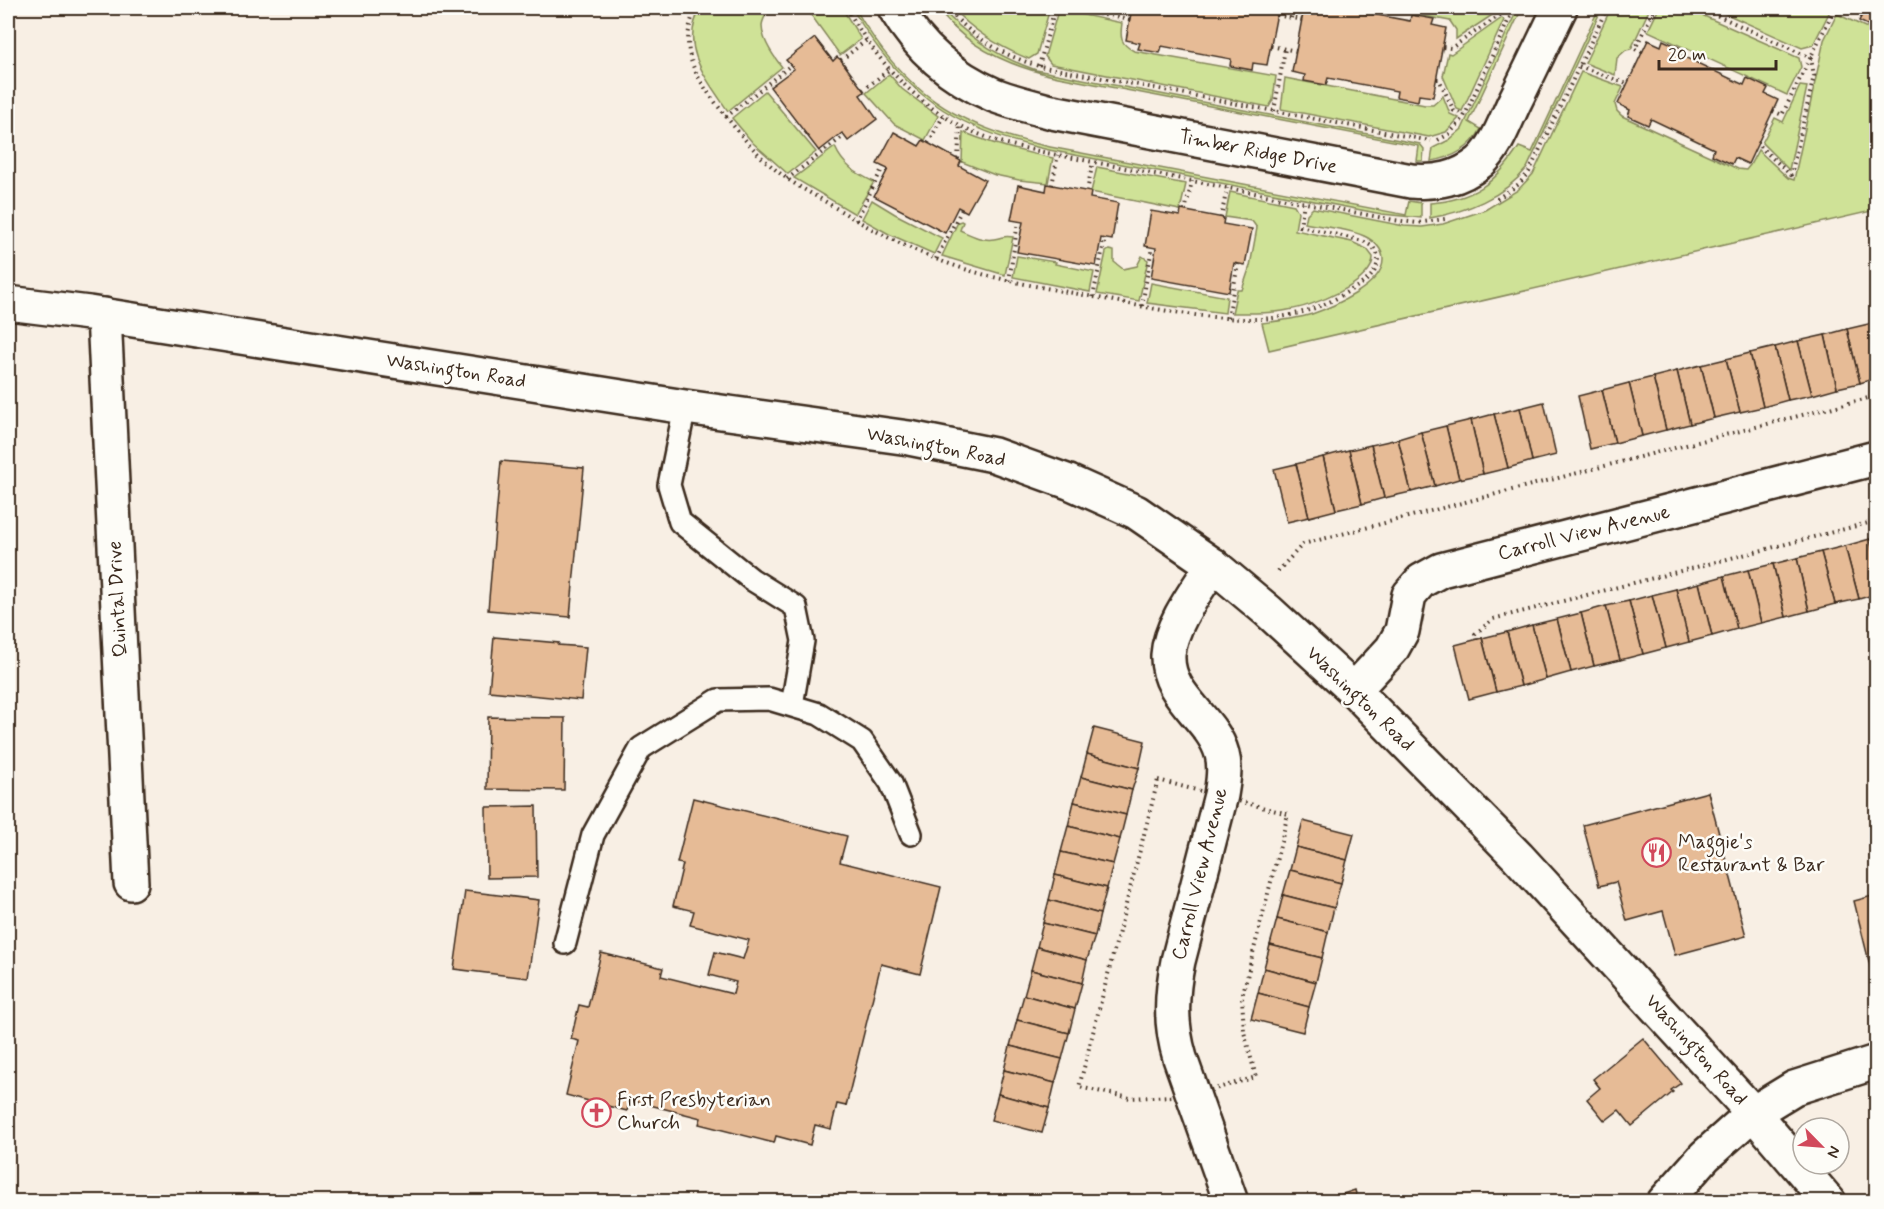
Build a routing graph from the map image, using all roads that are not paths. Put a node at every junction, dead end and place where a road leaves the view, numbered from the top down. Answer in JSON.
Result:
{"nodes":[{"id":1,"x":895,"y":8,"type":"edge"},
{"id":2,"x":1560,"y":8,"type":"edge"},
{"id":3,"x":8,"y":303,"type":"edge"},
{"id":4,"x":104,"y":315,"type":"junction"},
{"id":5,"x":685,"y":407,"type":"junction"},
{"id":6,"x":1876,"y":458,"type":"edge"},
{"id":7,"x":1213,"y":565,"type":"junction"},
{"id":8,"x":1354,"y":690,"type":"junction"},
{"id":9,"x":792,"y":705,"type":"junction"},
{"id":10,"x":911,"y":834,"type":"dead end"},
{"id":11,"x":131,"y":883,"type":"dead end"},
{"id":12,"x":565,"y":944,"type":"dead end"},
{"id":13,"x":1876,"y":1062,"type":"edge"},
{"id":14,"x":1753,"y":1113,"type":"junction"},
{"id":15,"x":1231,"y":1202,"type":"edge"},
{"id":16,"x":1664,"y":1202,"type":"edge"},
{"id":17,"x":1828,"y":1202,"type":"edge"}],
"edges":[{"from":1,"to":2,"type":"street","name":"Timber Ridge Drive"},
{"from":3,"to":4,"type":"street","name":"Washington Road"},
{"from":4,"to":5,"type":"street","name":"Washington Road"},
{"from":4,"to":11,"type":"street","name":"Quintal Drive"},
{"from":5,"to":7,"type":"street","name":"Washington Road"},
{"from":5,"to":9,"type":"lane"},
{"from":6,"to":8,"type":"street","name":"Carroll View Avenue"},
{"from":7,"to":8,"type":"street","name":"Washington Road"},
{"from":7,"to":15,"type":"street","name":"Carroll View Avenue"},
{"from":8,"to":14,"type":"street","name":"Washington Road"},
{"from":9,"to":10,"type":"lane"},
{"from":9,"to":12,"type":"lane"},
{"from":13,"to":14,"type":"street"},
{"from":14,"to":16,"type":"street"},
{"from":14,"to":17,"type":"street","name":"Washington Road"}]}
